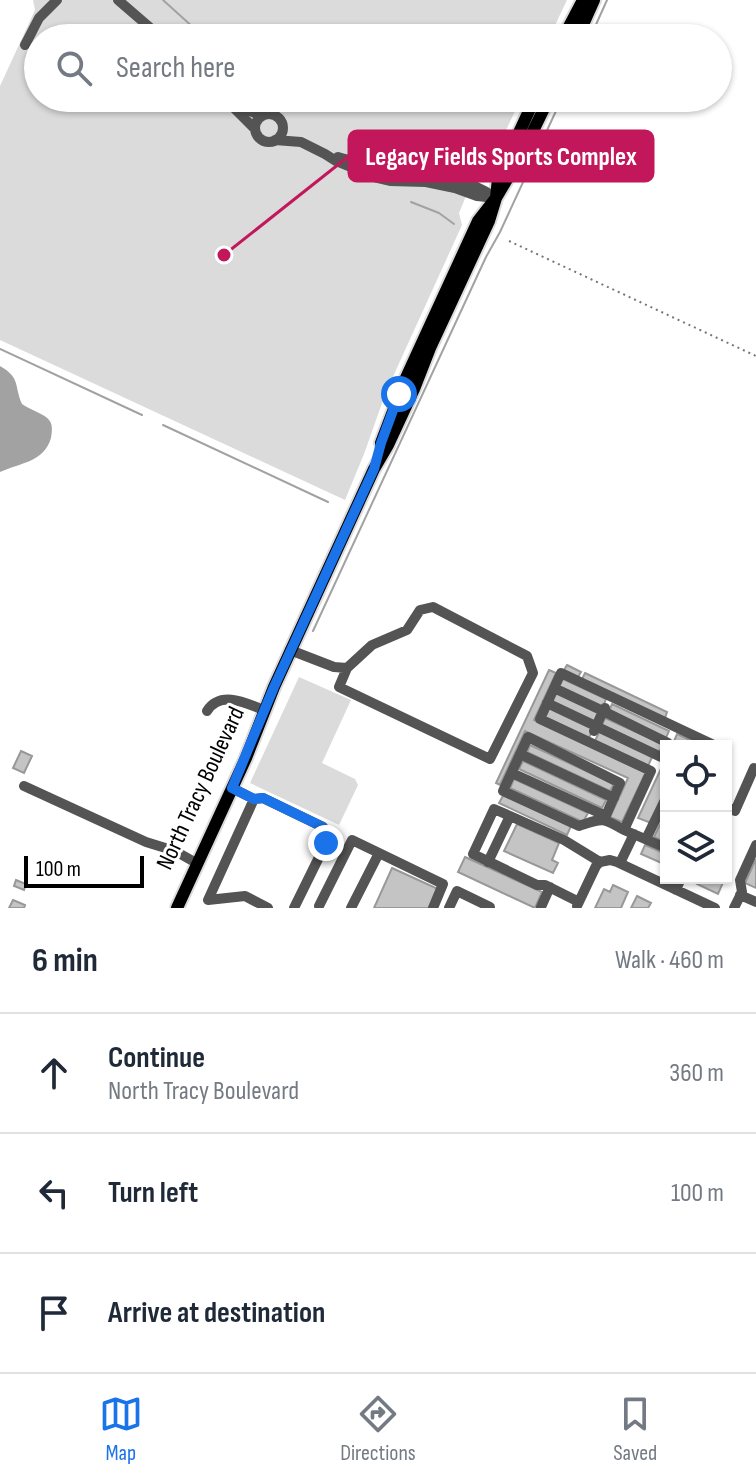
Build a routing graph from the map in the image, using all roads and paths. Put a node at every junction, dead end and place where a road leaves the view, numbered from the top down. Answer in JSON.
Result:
{"nodes":[{"id":1,"x":57,"y":0,"type":"edge"},
{"id":2,"x":118,"y":0,"type":"edge"},
{"id":3,"x":583,"y":0,"type":"edge"},
{"id":4,"x":594,"y":0,"type":"edge"},
{"id":5,"x":36,"y":24,"type":"edge"},
{"id":6,"x":146,"y":24,"type":"edge"},
{"id":7,"x":570,"y":24,"type":"edge"},
{"id":8,"x":583,"y":24,"type":"edge"},
{"id":9,"x":238,"y":112,"type":"edge"},
{"id":10,"x":253,"y":112,"type":"edge"},
{"id":11,"x":529,"y":112,"type":"edge"},
{"id":12,"x":542,"y":112,"type":"edge"},
{"id":13,"x":261,"y":116,"type":"junction"},
{"id":14,"x":282,"y":125,"type":"junction"},
{"id":15,"x":255,"y":129,"type":"junction"},
{"id":16,"x":275,"y":140,"type":"junction"},
{"id":17,"x":301,"y":142,"type":"junction"},
{"id":18,"x":496,"y":198,"type":"junction"},
{"id":19,"x":509,"y":241,"type":"dead end"},
{"id":20,"x":756,"y":356,"type":"edge"},
{"id":21,"x":290,"y":650,"type":"junction"},
{"id":22,"x":347,"y":668,"type":"junction"},
{"id":23,"x":274,"y":687,"type":"junction"},
{"id":24,"x":554,"y":688,"type":"junction"},
{"id":25,"x":610,"y":696,"type":"junction"},
{"id":26,"x":547,"y":703,"type":"junction"},
{"id":27,"x":261,"y":709,"type":"junction"},
{"id":28,"x":207,"y":711,"type":"dead end"},
{"id":29,"x":603,"y":711,"type":"junction"},
{"id":30,"x":596,"y":726,"type":"junction"},
{"id":31,"x":675,"y":727,"type":"junction"},
{"id":32,"x":669,"y":740,"type":"edge"},
{"id":33,"x":692,"y":740,"type":"edge"},
{"id":34,"x":589,"y":742,"type":"junction"},
{"id":35,"x":660,"y":745,"type":"edge"},
{"id":36,"x":660,"y":746,"type":"edge"},
{"id":37,"x":520,"y":754,"type":"junction"},
{"id":38,"x":660,"y":760,"type":"edge"},
{"id":39,"x":754,"y":768,"type":"edge"},
{"id":40,"x":651,"y":771,"type":"junction"},
{"id":41,"x":512,"y":773,"type":"junction"},
{"id":42,"x":24,"y":786,"type":"dead end"},
{"id":43,"x":232,"y":788,"type":"junction"},
{"id":44,"x":614,"y":798,"type":"junction"},
{"id":45,"x":254,"y":799,"type":"junction"},
{"id":46,"x":660,"y":810,"type":"edge"},
{"id":47,"x":732,"y":810,"type":"edge"},
{"id":48,"x":510,"y":816,"type":"junction"},
{"id":49,"x":605,"y":818,"type":"junction"},
{"id":50,"x":629,"y":832,"type":"junction"},
{"id":51,"x":646,"y":839,"type":"junction"},
{"id":52,"x":660,"y":845,"type":"edge"},
{"id":53,"x":756,"y":845,"type":"edge"},
{"id":54,"x":379,"y":853,"type":"junction"},
{"id":55,"x":191,"y":860,"type":"junction"},
{"id":56,"x":488,"y":862,"type":"junction"},
{"id":57,"x":600,"y":862,"type":"junction"},
{"id":58,"x":620,"y":863,"type":"junction"},
{"id":59,"x":678,"y":884,"type":"edge"},
{"id":60,"x":550,"y":887,"type":"junction"},
{"id":61,"x":676,"y":890,"type":"junction"},
{"id":62,"x":740,"y":895,"type":"junction"},
{"id":63,"x":756,"y":902,"type":"edge"},
{"id":64,"x":693,"y":903,"type":"edge"},
{"id":65,"x":206,"y":904,"type":"edge"},
{"id":66,"x":578,"y":905,"type":"edge"},
{"id":67,"x":319,"y":906,"type":"dead end"},
{"id":68,"x":541,"y":907,"type":"edge"},
{"id":69,"x":169,"y":908,"type":"edge"},
{"id":70,"x":177,"y":908,"type":"edge"},
{"id":71,"x":268,"y":908,"type":"edge"},
{"id":72,"x":294,"y":908,"type":"edge"},
{"id":73,"x":351,"y":908,"type":"edge"},
{"id":74,"x":433,"y":908,"type":"edge"},
{"id":75,"x":449,"y":908,"type":"edge"},
{"id":76,"x":490,"y":908,"type":"edge"},
{"id":77,"x":715,"y":908,"type":"edge"},
{"id":78,"x":734,"y":908,"type":"edge"}],
"edges":[{"from":1,"to":5,"type":"street"},
{"from":2,"to":6,"type":"street"},
{"from":3,"to":7,"type":"main road"},
{"from":4,"to":8,"type":"main road"},
{"from":9,"to":15,"type":"street"},
{"from":10,"to":13,"type":"street"},
{"from":11,"to":18,"type":"main road","name":"North Tracy Boulevard"},
{"from":12,"to":18,"type":"main road","name":"North Tracy Boulevard"},
{"from":13,"to":14,"type":"street"},
{"from":13,"to":15,"type":"street"},
{"from":14,"to":16,"type":"street"},
{"from":14,"to":17,"type":"street"},
{"from":15,"to":16,"type":"street"},
{"from":16,"to":17,"type":"street"},
{"from":17,"to":18,"type":"street"},
{"from":18,"to":21,"type":"main road","name":"North Tracy Boulevard"},
{"from":19,"to":20,"type":"path"},
{"from":21,"to":22,"type":"street"},
{"from":21,"to":23,"type":"main road","name":"North Tracy Boulevard"},
{"from":22,"to":22,"type":"street"},
{"from":23,"to":27,"type":"main road","name":"North Tracy Boulevard"},
{"from":23,"to":43,"type":"main road","name":"North Tracy Boulevard"},
{"from":24,"to":25,"type":"street"},
{"from":24,"to":26,"type":"street"},
{"from":24,"to":29,"type":"street"},
{"from":25,"to":29,"type":"street"},
{"from":25,"to":31,"type":"street"},
{"from":26,"to":30,"type":"street"},
{"from":26,"to":34,"type":"street"},
{"from":27,"to":28,"type":"street"},
{"from":27,"to":55,"type":"main road","name":"North Tracy Boulevard"},
{"from":29,"to":30,"type":"street"},
{"from":29,"to":35,"type":"street"},
{"from":30,"to":34,"type":"street"},
{"from":30,"to":36,"type":"street"},
{"from":31,"to":32,"type":"street"},
{"from":31,"to":33,"type":"street"},
{"from":34,"to":40,"type":"street"},
{"from":37,"to":41,"type":"street"},
{"from":37,"to":44,"type":"street"},
{"from":37,"to":44,"type":"street"},
{"from":38,"to":40,"type":"street"},
{"from":39,"to":47,"type":"street"},
{"from":40,"to":50,"type":"street"},
{"from":41,"to":49,"type":"street"},
{"from":41,"to":49,"type":"street"},
{"from":42,"to":55,"type":"street"},
{"from":43,"to":45,"type":"street"},
{"from":43,"to":70,"type":"main road","name":"North Tracy Boulevard"},
{"from":44,"to":49,"type":"street"},
{"from":45,"to":65,"type":"street"},
{"from":45,"to":72,"type":"street"},
{"from":46,"to":51,"type":"street"},
{"from":48,"to":56,"type":"street"},
{"from":48,"to":56,"type":"street"},
{"from":48,"to":57,"type":"street"},
{"from":49,"to":50,"type":"street"},
{"from":50,"to":51,"type":"street"},
{"from":50,"to":58,"type":"street"},
{"from":51,"to":52,"type":"street"},
{"from":53,"to":62,"type":"street"},
{"from":54,"to":67,"type":"street"},
{"from":54,"to":73,"type":"street"},
{"from":54,"to":74,"type":"street"},
{"from":55,"to":69,"type":"main road","name":"North Tracy Boulevard"},
{"from":56,"to":60,"type":"street"},
{"from":57,"to":58,"type":"street"},
{"from":57,"to":66,"type":"street"},
{"from":58,"to":61,"type":"street"},
{"from":59,"to":61,"type":"street"},
{"from":60,"to":66,"type":"street"},
{"from":60,"to":68,"type":"street"},
{"from":61,"to":64,"type":"street"},
{"from":62,"to":63,"type":"street"},
{"from":62,"to":78,"type":"street"},
{"from":64,"to":77,"type":"street"},
{"from":65,"to":71,"type":"street"},
{"from":75,"to":76,"type":"street"}]}
